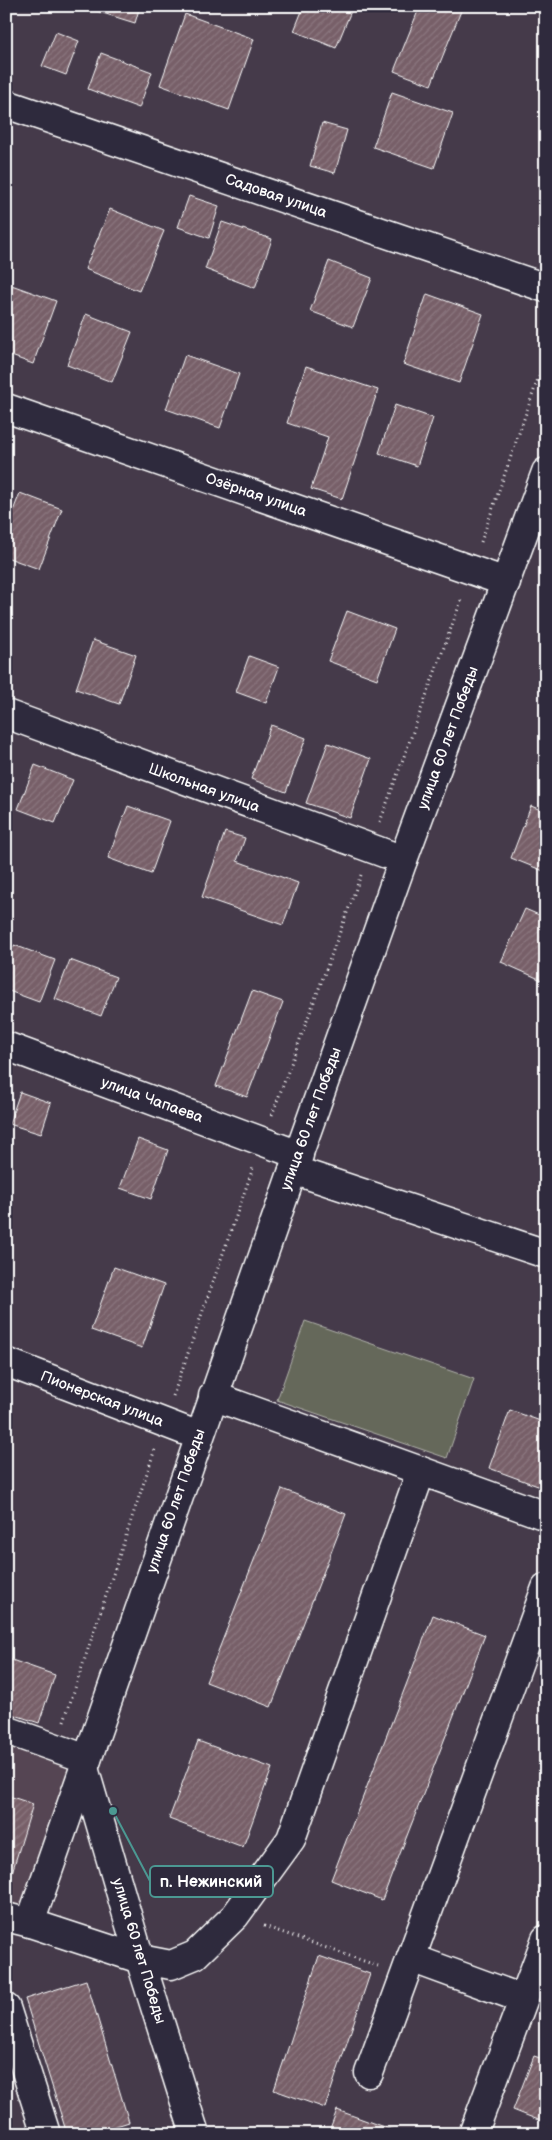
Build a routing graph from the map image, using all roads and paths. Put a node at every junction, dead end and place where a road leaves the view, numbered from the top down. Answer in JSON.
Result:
{"nodes":[{"id":1,"x":6,"y":104,"type":"edge"},
{"id":2,"x":546,"y":288,"type":"edge"},
{"id":3,"x":546,"y":356,"type":"edge"},
{"id":4,"x":6,"y":408,"type":"edge"},
{"id":5,"x":546,"y":472,"type":"edge"},
{"id":6,"x":472,"y":570,"type":"junction"},
{"id":7,"x":506,"y":582,"type":"junction"},
{"id":8,"x":6,"y":714,"type":"edge"},
{"id":9,"x":371,"y":849,"type":"junction"},
{"id":10,"x":403,"y":860,"type":"junction"},
{"id":11,"x":6,"y":1046,"type":"edge"},
{"id":12,"x":262,"y":1142,"type":"junction"},
{"id":13,"x":296,"y":1163,"type":"junction"},
{"id":14,"x":546,"y":1254,"type":"edge"},
{"id":15,"x":6,"y":1362,"type":"edge"},
{"id":16,"x":213,"y":1396,"type":"junction"},
{"id":17,"x":164,"y":1423,"type":"junction"},
{"id":18,"x":199,"y":1436,"type":"junction"},
{"id":19,"x":421,"y":1471,"type":"junction"},
{"id":20,"x":546,"y":1516,"type":"edge"},
{"id":21,"x":546,"y":1588,"type":"edge"},
{"id":22,"x":6,"y":1730,"type":"edge"},
{"id":23,"x":55,"y":1748,"type":"junction"},
{"id":24,"x":86,"y":1763,"type":"junction"},
{"id":25,"x":235,"y":1916,"type":"junction"},
{"id":26,"x":18,"y":1920,"type":"edge"},
{"id":27,"x":546,"y":1939,"type":"edge"},
{"id":28,"x":140,"y":1959,"type":"junction"},
{"id":29,"x":407,"y":1967,"type":"junction"},
{"id":30,"x":523,"y":1999,"type":"junction"},
{"id":31,"x":6,"y":2008,"type":"edge"},
{"id":32,"x":369,"y":2072,"type":"dead end"},
{"id":33,"x":46,"y":2134,"type":"edge"},
{"id":34,"x":195,"y":2134,"type":"edge"},
{"id":35,"x":473,"y":2134,"type":"edge"}],
"edges":[{"from":1,"to":2,"type":"street","name":"Садовая улица"},
{"from":3,"to":6,"type":"path"},
{"from":4,"to":6,"type":"street","name":"Озёрная улица"},
{"from":5,"to":7,"type":"street","name":"улица 60 лет Победы"},
{"from":6,"to":7,"type":"street","name":"Озёрная улица"},
{"from":6,"to":9,"type":"path"},
{"from":7,"to":10,"type":"street","name":"улица 60 лет Победы"},
{"from":8,"to":9,"type":"street","name":"Школьная улица"},
{"from":9,"to":10,"type":"street","name":"Школьная улица"},
{"from":9,"to":12,"type":"path"},
{"from":10,"to":13,"type":"street","name":"улица 60 лет Победы"},
{"from":11,"to":12,"type":"street","name":"улица Чапаева"},
{"from":12,"to":13,"type":"street","name":"улица Чапаева"},
{"from":12,"to":17,"type":"path"},
{"from":13,"to":14,"type":"street","name":"улица Чапаева"},
{"from":13,"to":16,"type":"street","name":"улица 60 лет Победы"},
{"from":15,"to":17,"type":"street","name":"Пионерская улица"},
{"from":16,"to":18,"type":"street","name":"улица 60 лет Победы"},
{"from":16,"to":19,"type":"street"},
{"from":17,"to":18,"type":"street","name":"Пионерская улица"},
{"from":17,"to":23,"type":"path"},
{"from":18,"to":24,"type":"street","name":"улица 60 лет Победы"},
{"from":19,"to":20,"type":"street"},
{"from":19,"to":25,"type":"street"},
{"from":21,"to":29,"type":"street"},
{"from":22,"to":23,"type":"street"},
{"from":23,"to":24,"type":"street"},
{"from":24,"to":26,"type":"street","name":"улица 60 лет Победы"},
{"from":24,"to":28,"type":"street","name":"улица 60 лет Победы"},
{"from":25,"to":28,"type":"street"},
{"from":25,"to":29,"type":"path"},
{"from":26,"to":28,"type":"street"},
{"from":27,"to":30,"type":"street"},
{"from":28,"to":34,"type":"street","name":"улица 60 лет Победы"},
{"from":29,"to":30,"type":"street"},
{"from":29,"to":32,"type":"street"},
{"from":30,"to":35,"type":"street"},
{"from":31,"to":33,"type":"street"}]}
